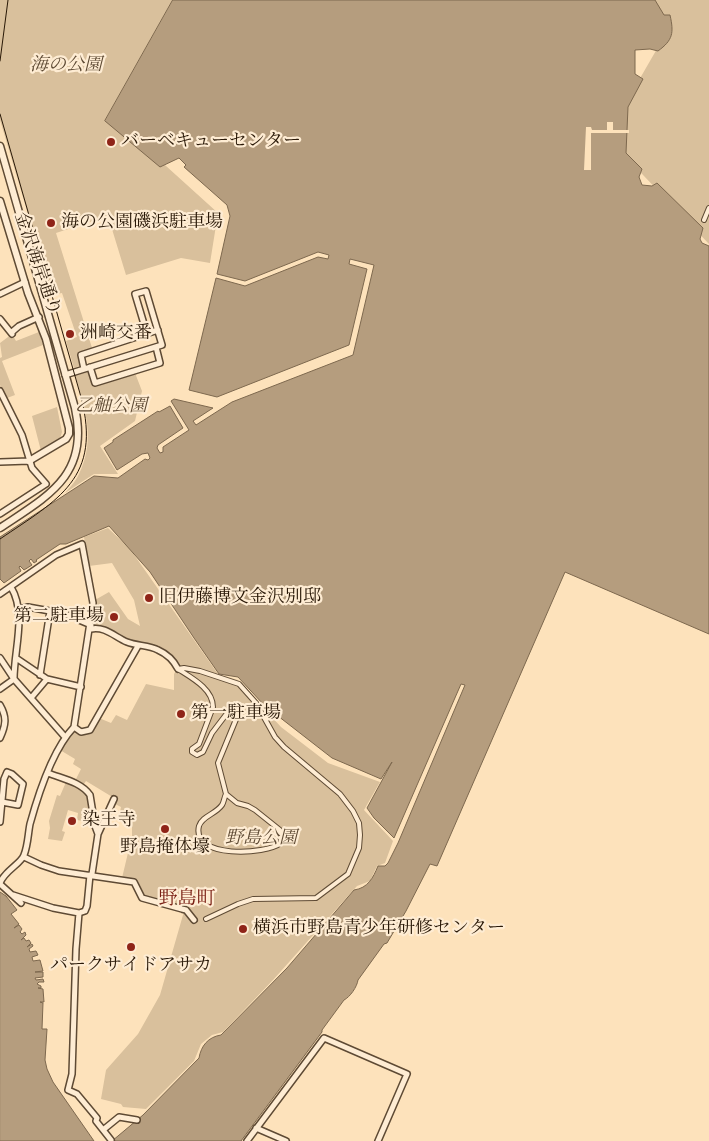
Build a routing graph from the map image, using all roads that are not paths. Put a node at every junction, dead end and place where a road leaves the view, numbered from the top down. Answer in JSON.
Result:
{"nodes":[{"id":1,"x":0,"y":146,"type":"edge"},
{"id":2,"x":0,"y":201,"type":"edge"},
{"id":3,"x":709,"y":208,"type":"edge"},
{"id":4,"x":704,"y":220,"type":"dead end"},
{"id":5,"x":0,"y":227,"type":"edge"},
{"id":6,"x":8,"y":227,"type":"junction"},
{"id":7,"x":25,"y":282,"type":"junction"},
{"id":8,"x":0,"y":294,"type":"edge"},
{"id":9,"x":153,"y":312,"type":"junction"},
{"id":10,"x":141,"y":315,"type":"junction"},
{"id":11,"x":38,"y":317,"type":"junction"},
{"id":12,"x":0,"y":319,"type":"edge"},
{"id":13,"x":158,"y":330,"type":"junction"},
{"id":14,"x":147,"y":334,"type":"junction"},
{"id":15,"x":156,"y":347,"type":"junction"},
{"id":16,"x":88,"y":368,"type":"junction"},
{"id":17,"x":65,"y":375,"type":"junction"},
{"id":18,"x":0,"y":391,"type":"edge"},
{"id":19,"x":30,"y":461,"type":"junction"},
{"id":20,"x":0,"y":462,"type":"edge"},
{"id":21,"x":0,"y":514,"type":"edge"},
{"id":22,"x":0,"y":528,"type":"edge"},
{"id":23,"x":11,"y":587,"type":"junction"},
{"id":24,"x":0,"y":594,"type":"edge"},
{"id":25,"x":19,"y":609,"type":"junction"},
{"id":26,"x":65,"y":614,"type":"dead end"},
{"id":27,"x":91,"y":627,"type":"junction"},
{"id":28,"x":138,"y":646,"type":"junction"},
{"id":29,"x":16,"y":658,"type":"junction"},
{"id":30,"x":0,"y":660,"type":"edge"},
{"id":31,"x":178,"y":669,"type":"junction"},
{"id":32,"x":40,"y":675,"type":"junction"},
{"id":33,"x":14,"y":679,"type":"junction"},
{"id":34,"x":47,"y":679,"type":"junction"},
{"id":35,"x":81,"y":687,"type":"junction"},
{"id":36,"x":0,"y":689,"type":"edge"},
{"id":37,"x":32,"y":698,"type":"junction"},
{"id":38,"x":0,"y":705,"type":"edge"},
{"id":39,"x":74,"y":727,"type":"junction"},
{"id":40,"x":65,"y":737,"type":"junction"},
{"id":41,"x":0,"y":738,"type":"edge"},
{"id":42,"x":48,"y":773,"type":"junction"},
{"id":43,"x":226,"y":794,"type":"junction"},
{"id":44,"x":114,"y":799,"type":"dead end"},
{"id":45,"x":2,"y":802,"type":"junction"},
{"id":46,"x":0,"y":822,"type":"edge"},
{"id":47,"x":98,"y":834,"type":"junction"},
{"id":48,"x":24,"y":857,"type":"junction"},
{"id":49,"x":1,"y":874,"type":"edge"},
{"id":50,"x":91,"y":875,"type":"junction"},
{"id":51,"x":0,"y":884,"type":"edge"},
{"id":52,"x":13,"y":895,"type":"junction"},
{"id":53,"x":21,"y":903,"type":"dead end"},
{"id":54,"x":79,"y":913,"type":"junction"},
{"id":55,"x":206,"y":918,"type":"dead end"},
{"id":56,"x":194,"y":920,"type":"dead end"},
{"id":57,"x":137,"y":1120,"type":"dead end"},
{"id":58,"x":256,"y":1128,"type":"junction"},
{"id":59,"x":103,"y":1130,"type":"junction"},
{"id":60,"x":111,"y":1140,"type":"edge"},
{"id":61,"x":247,"y":1141,"type":"edge"},
{"id":62,"x":286,"y":1141,"type":"edge"},
{"id":63,"x":378,"y":1141,"type":"edge"}],
"edges":[{"from":1,"to":17,"type":"street"},
{"from":2,"to":6,"type":"street","name":"金沢海岸通り"},
{"from":3,"to":4,"type":"street"},
{"from":5,"to":6,"type":"street"},
{"from":6,"to":7,"type":"street","name":"金沢海岸通り"},
{"from":7,"to":8,"type":"street"},
{"from":7,"to":11,"type":"street","name":"金沢海岸通り"},
{"from":9,"to":10,"type":"street"},
{"from":9,"to":10,"type":"street"},
{"from":9,"to":13,"type":"street"},
{"from":10,"to":14,"type":"street"},
{"from":11,"to":12,"type":"street"},
{"from":11,"to":19,"type":"street","name":"金沢海岸通り"},
{"from":13,"to":14,"type":"street"},
{"from":13,"to":15,"type":"street"},
{"from":14,"to":16,"type":"street"},
{"from":15,"to":16,"type":"street"},
{"from":15,"to":16,"type":"street"},
{"from":16,"to":17,"type":"street"},
{"from":17,"to":22,"type":"street"},
{"from":18,"to":19,"type":"street"},
{"from":19,"to":20,"type":"street","name":"金沢海岸通り"},
{"from":19,"to":21,"type":"street"},
{"from":23,"to":24,"type":"street"},
{"from":23,"to":25,"type":"street"},
{"from":23,"to":27,"type":"street"},
{"from":25,"to":29,"type":"street"},
{"from":25,"to":32,"type":"street"},
{"from":26,"to":27,"type":"street"},
{"from":27,"to":28,"type":"street"},
{"from":27,"to":35,"type":"street"},
{"from":28,"to":31,"type":"street"},
{"from":28,"to":39,"type":"street"},
{"from":29,"to":32,"type":"street"},
{"from":29,"to":33,"type":"street"},
{"from":30,"to":33,"type":"street"},
{"from":31,"to":43,"type":"street"},
{"from":31,"to":55,"type":"street"},
{"from":32,"to":34,"type":"street"},
{"from":33,"to":36,"type":"street"},
{"from":33,"to":37,"type":"street"},
{"from":34,"to":35,"type":"street"},
{"from":34,"to":37,"type":"street"},
{"from":35,"to":39,"type":"street"},
{"from":37,"to":40,"type":"street"},
{"from":38,"to":41,"type":"street"},
{"from":39,"to":40,"type":"street"},
{"from":40,"to":42,"type":"street"},
{"from":42,"to":47,"type":"street"},
{"from":42,"to":48,"type":"street"},
{"from":43,"to":43,"type":"street"},
{"from":44,"to":47,"type":"street"},
{"from":45,"to":45,"type":"street"},
{"from":45,"to":46,"type":"street"},
{"from":47,"to":50,"type":"street"},
{"from":48,"to":49,"type":"street"},
{"from":48,"to":50,"type":"street"},
{"from":49,"to":51,"type":"street"},
{"from":50,"to":54,"type":"street"},
{"from":50,"to":56,"type":"street"},
{"from":51,"to":52,"type":"street"},
{"from":52,"to":53,"type":"street"},
{"from":52,"to":54,"type":"street"},
{"from":54,"to":59,"type":"street"},
{"from":57,"to":59,"type":"street"},
{"from":58,"to":61,"type":"street"},
{"from":58,"to":62,"type":"street"},
{"from":58,"to":63,"type":"street"},
{"from":59,"to":60,"type":"street"}]}
